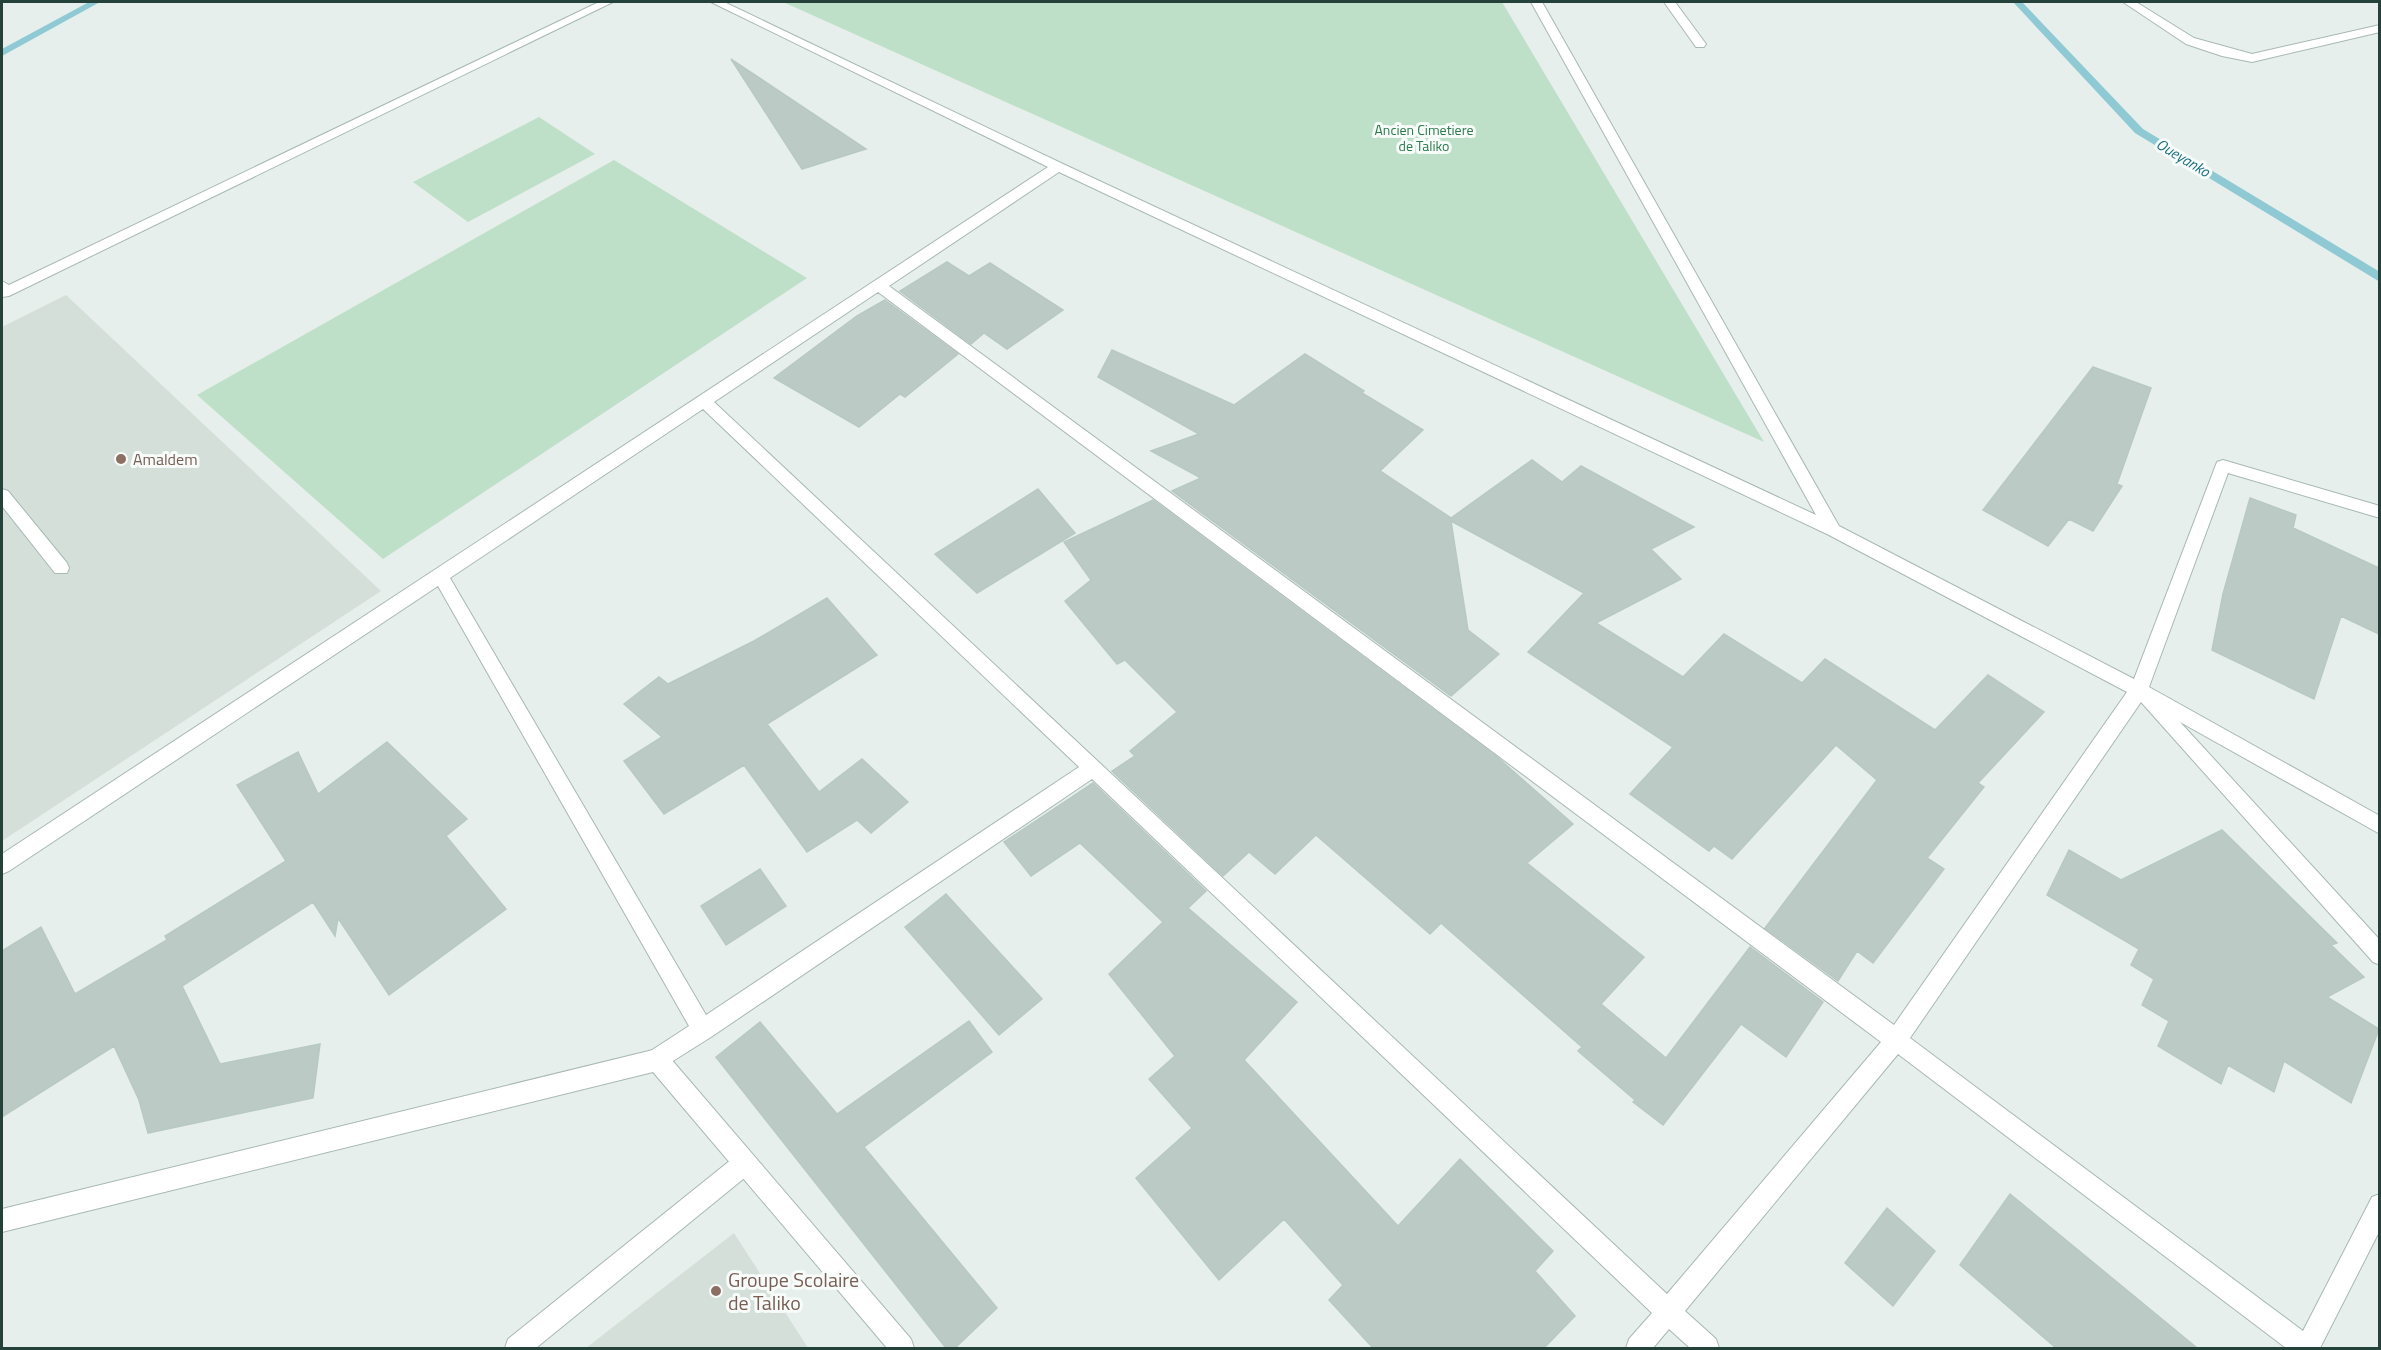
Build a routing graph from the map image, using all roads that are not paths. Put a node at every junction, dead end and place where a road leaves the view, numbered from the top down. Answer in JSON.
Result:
{"nodes":[{"id":1,"x":607,"y":2,"type":"edge"},
{"id":2,"x":716,"y":2,"type":"edge"},
{"id":3,"x":1537,"y":2,"type":"edge"},
{"id":4,"x":1669,"y":2,"type":"edge"},
{"id":5,"x":2129,"y":2,"type":"edge"},
{"id":6,"x":2379,"y":28,"type":"edge"},
{"id":7,"x":1700,"y":44,"type":"dead end"},
{"id":8,"x":1058,"y":167,"type":"junction"},
{"id":9,"x":878,"y":285,"type":"junction"},
{"id":10,"x":2,"y":291,"type":"edge"},
{"id":11,"x":704,"y":401,"type":"junction"},
{"id":12,"x":2,"y":495,"type":"edge"},
{"id":13,"x":2379,"y":512,"type":"edge"},
{"id":14,"x":1833,"y":530,"type":"junction"},
{"id":15,"x":61,"y":568,"type":"dead end"},
{"id":16,"x":440,"y":574,"type":"junction"},
{"id":17,"x":2139,"y":690,"type":"junction"},
{"id":18,"x":1093,"y":768,"type":"junction"},
{"id":19,"x":2379,"y":826,"type":"edge"},
{"id":20,"x":2,"y":864,"type":"edge"},
{"id":21,"x":2379,"y":955,"type":"edge"},
{"id":22,"x":703,"y":1030,"type":"junction"},
{"id":23,"x":1896,"y":1040,"type":"junction"},
{"id":24,"x":657,"y":1060,"type":"junction"},
{"id":25,"x":745,"y":1163,"type":"junction"},
{"id":26,"x":2379,"y":1205,"type":"edge"},
{"id":27,"x":2,"y":1221,"type":"edge"},
{"id":28,"x":1670,"y":1313,"type":"junction"},
{"id":29,"x":517,"y":1348,"type":"edge"},
{"id":30,"x":902,"y":1348,"type":"edge"},
{"id":31,"x":1638,"y":1348,"type":"edge"},
{"id":32,"x":1707,"y":1348,"type":"edge"},
{"id":33,"x":2306,"y":1348,"type":"edge"}],
"edges":[{"from":1,"to":10,"type":"street"},
{"from":2,"to":8,"type":"street"},
{"from":3,"to":14,"type":"street"},
{"from":4,"to":7,"type":"street"},
{"from":5,"to":6,"type":"street"},
{"from":8,"to":9,"type":"street"},
{"from":8,"to":14,"type":"street"},
{"from":9,"to":11,"type":"street"},
{"from":9,"to":23,"type":"street"},
{"from":11,"to":16,"type":"street"},
{"from":11,"to":18,"type":"street"},
{"from":12,"to":15,"type":"street"},
{"from":13,"to":17,"type":"street"},
{"from":14,"to":17,"type":"street"},
{"from":16,"to":20,"type":"street"},
{"from":16,"to":22,"type":"street"},
{"from":17,"to":19,"type":"street"},
{"from":17,"to":21,"type":"street"},
{"from":17,"to":23,"type":"street"},
{"from":18,"to":22,"type":"street"},
{"from":18,"to":28,"type":"street"},
{"from":22,"to":24,"type":"street"},
{"from":23,"to":28,"type":"street"},
{"from":23,"to":33,"type":"street"},
{"from":24,"to":25,"type":"street"},
{"from":24,"to":27,"type":"street"},
{"from":25,"to":29,"type":"street"},
{"from":25,"to":30,"type":"street"},
{"from":26,"to":33,"type":"street"},
{"from":28,"to":31,"type":"street"},
{"from":28,"to":32,"type":"street"}]}
